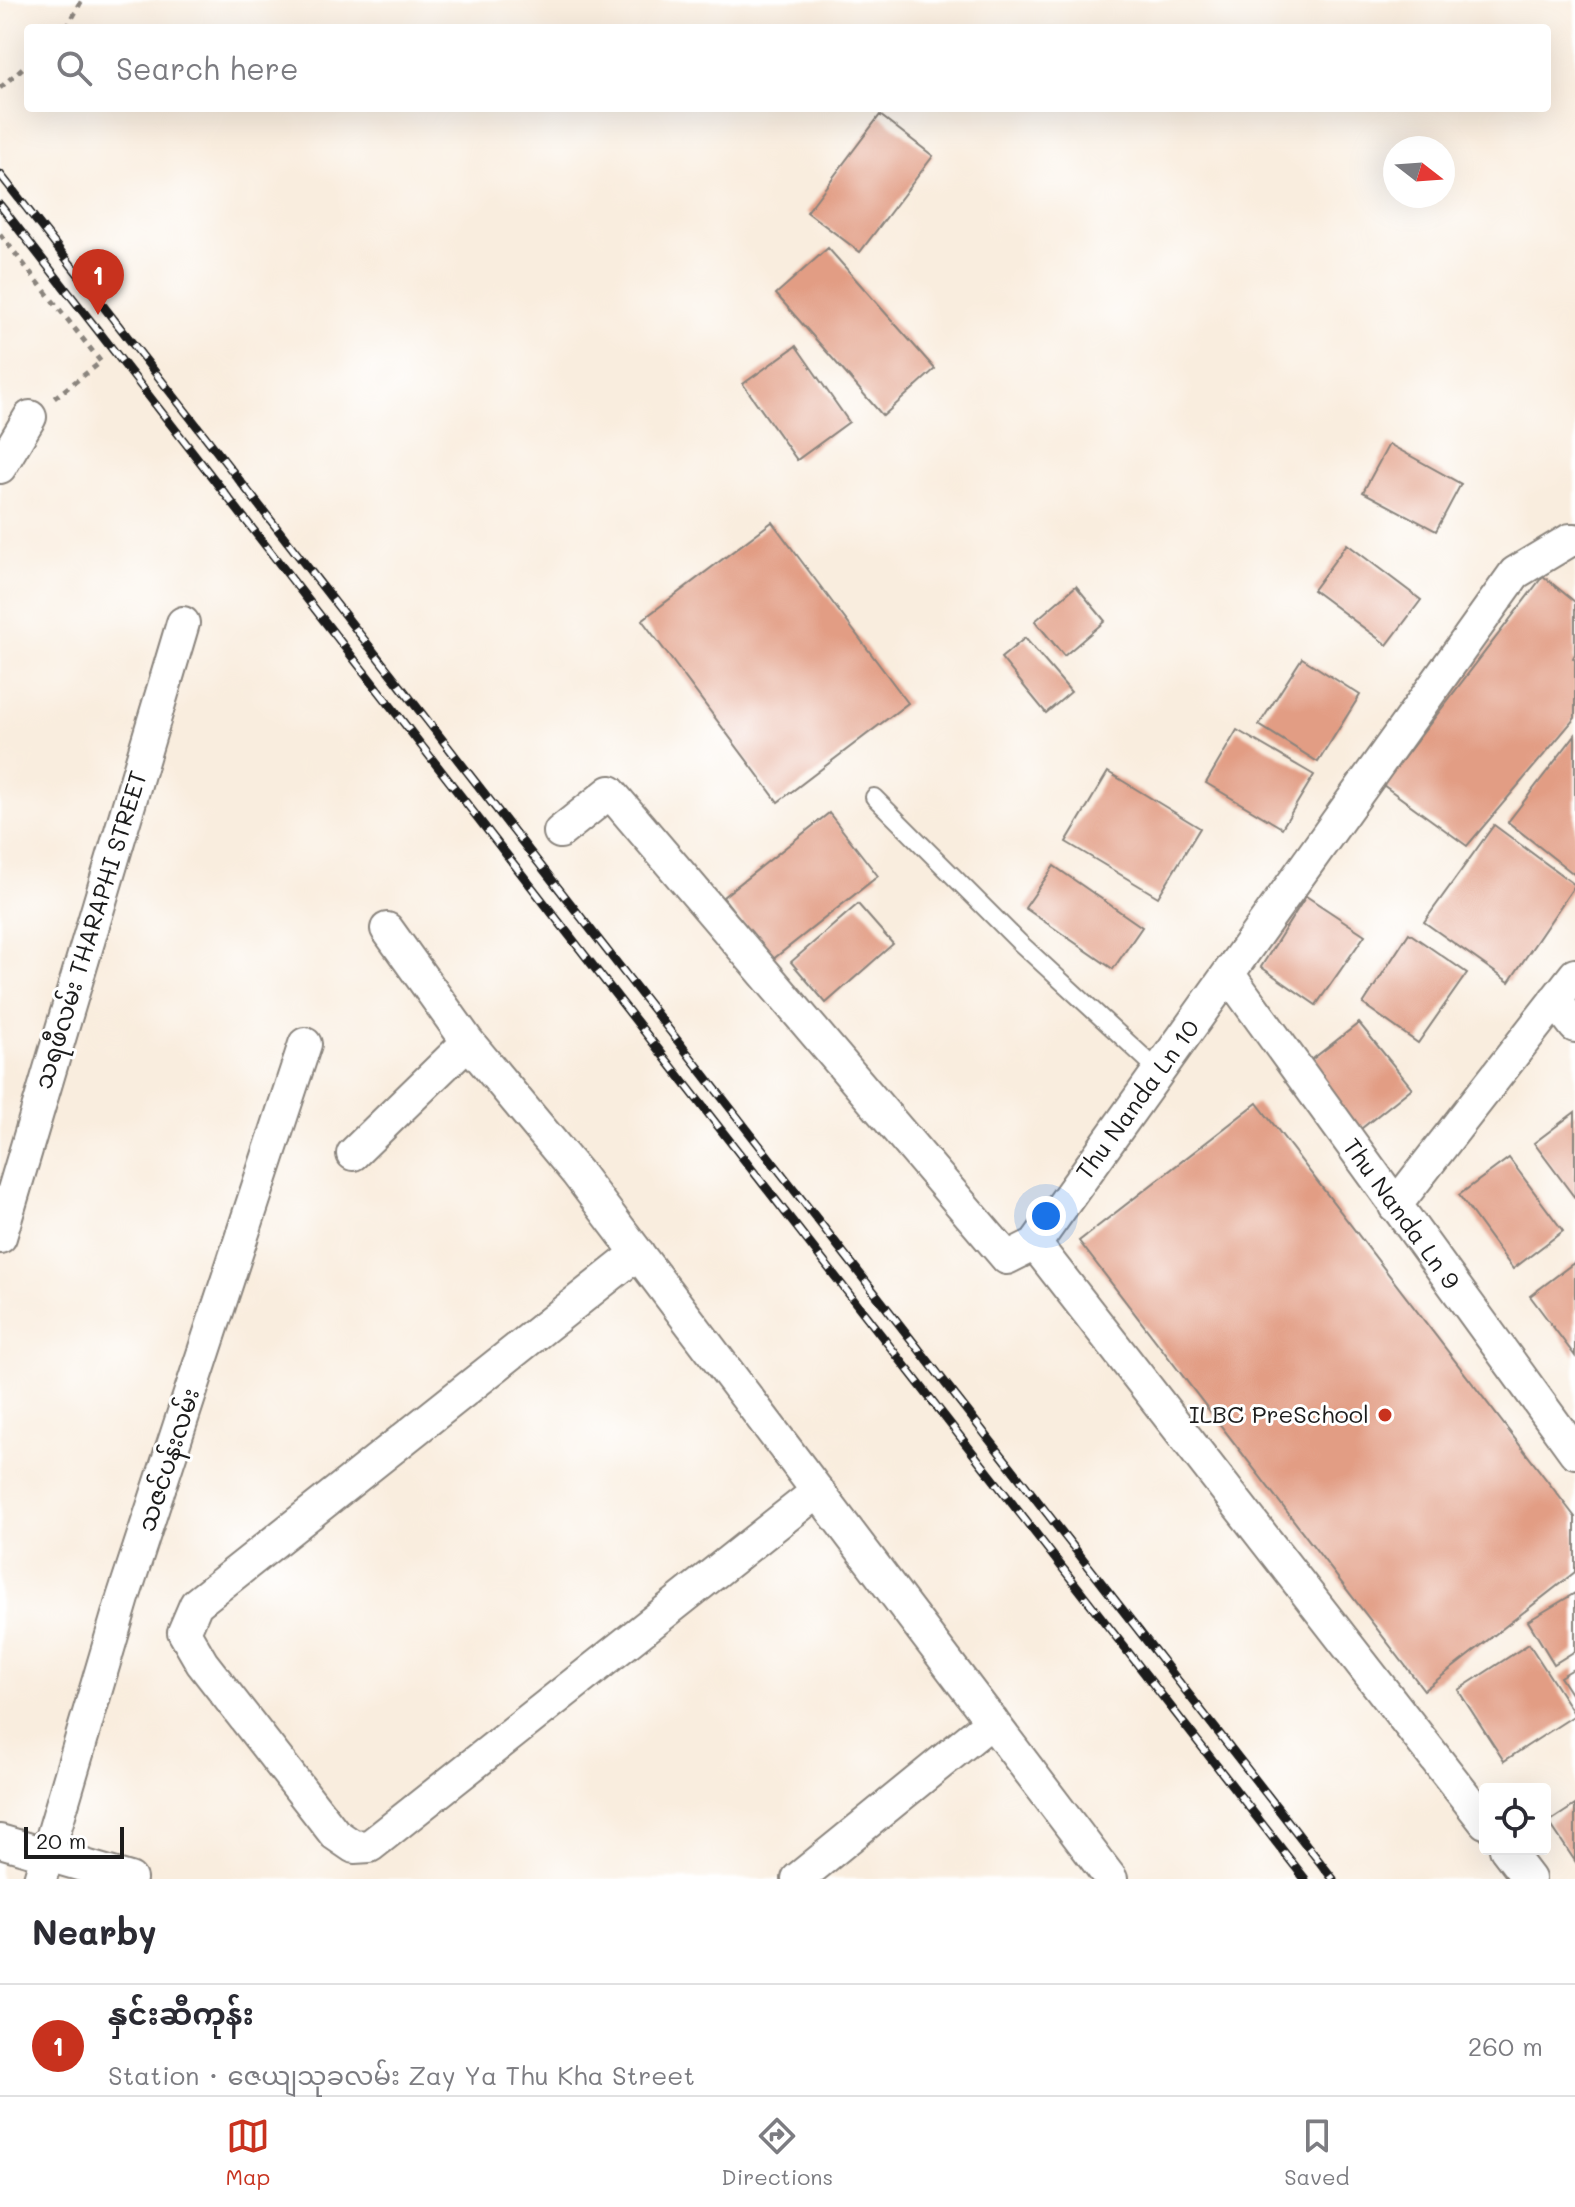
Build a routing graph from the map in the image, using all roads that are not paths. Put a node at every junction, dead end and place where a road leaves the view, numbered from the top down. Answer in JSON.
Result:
{"nodes":[{"id":1,"x":30,"y":417,"type":"road end"},
{"id":2,"x":0,"y":467,"type":"edge"},
{"id":3,"x":1575,"y":540,"type":"edge"},
{"id":4,"x":183,"y":623,"type":"dead end"},
{"id":5,"x":874,"y":797,"type":"dead end"},
{"id":6,"x":560,"y":832,"type":"dead end"},
{"id":7,"x":387,"y":929,"type":"dead end"},
{"id":8,"x":1229,"y":975,"type":"junction"},
{"id":9,"x":1575,"y":975,"type":"edge"},
{"id":10,"x":1555,"y":1000,"type":"junction"},
{"id":11,"x":1575,"y":1026,"type":"edge"},
{"id":12,"x":468,"y":1042,"type":"junction"},
{"id":13,"x":305,"y":1044,"type":"dead end"},
{"id":14,"x":1159,"y":1071,"type":"junction"},
{"id":15,"x":353,"y":1154,"type":"dead end"},
{"id":16,"x":1395,"y":1206,"type":"junction"},
{"id":17,"x":0,"y":1237,"type":"edge"},
{"id":18,"x":1035,"y":1244,"type":"junction"},
{"id":19,"x":638,"y":1253,"type":"junction"},
{"id":20,"x":1575,"y":1452,"type":"edge"},
{"id":21,"x":818,"y":1491,"type":"junction"},
{"id":22,"x":992,"y":1721,"type":"junction"},
{"id":23,"x":1479,"y":1814,"type":"edge"},
{"id":24,"x":0,"y":1841,"type":"edge"},
{"id":25,"x":1511,"y":1855,"type":"edge"},
{"id":26,"x":43,"y":1867,"type":"edge"},
{"id":27,"x":130,"y":1879,"type":"edge"},
{"id":28,"x":798,"y":1879,"type":"edge"},
{"id":29,"x":1111,"y":1879,"type":"edge"},
{"id":30,"x":1529,"y":1879,"type":"edge"}],
"edges":[{"from":1,"to":2,"type":"street"},
{"from":3,"to":8,"type":"street","name":"Thu Nanda Ln 10"},
{"from":4,"to":17,"type":"street","name":"သရဖီလမ်း THARAPHI STREET"},
{"from":5,"to":14,"type":"lane"},
{"from":6,"to":18,"type":"street"},
{"from":7,"to":12,"type":"street"},
{"from":8,"to":14,"type":"street","name":"Thu Nanda Ln 10"},
{"from":8,"to":16,"type":"street","name":"Thu Nanda Ln 9"},
{"from":9,"to":10,"type":"street"},
{"from":10,"to":11,"type":"street"},
{"from":10,"to":16,"type":"street"},
{"from":12,"to":15,"type":"street"},
{"from":12,"to":19,"type":"street"},
{"from":13,"to":26,"type":"street","name":"သဇင်ပန်းလမ်း"},
{"from":14,"to":18,"type":"street","name":"Thu Nanda Ln 10"},
{"from":16,"to":20,"type":"street","name":"Thu Nanda Ln 9"},
{"from":18,"to":23,"type":"street"},
{"from":19,"to":21,"type":"street"},
{"from":19,"to":21,"type":"street"},
{"from":21,"to":22,"type":"street"},
{"from":22,"to":28,"type":"street"},
{"from":22,"to":29,"type":"street"},
{"from":24,"to":26,"type":"street"},
{"from":25,"to":30,"type":"street"},
{"from":26,"to":27,"type":"street"}]}
